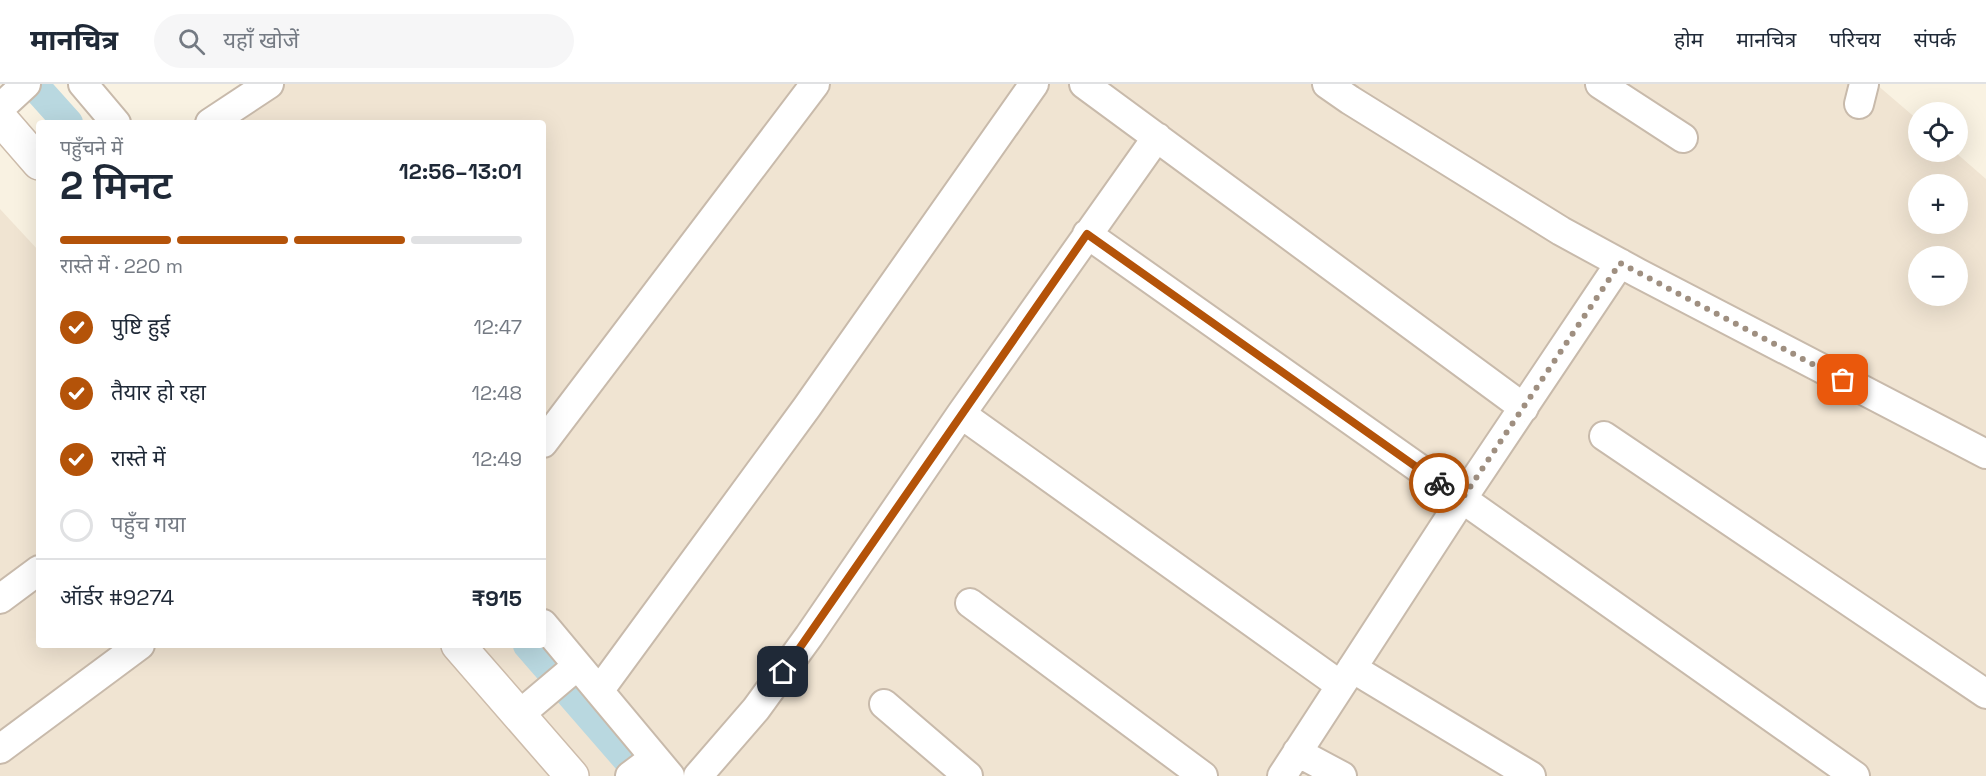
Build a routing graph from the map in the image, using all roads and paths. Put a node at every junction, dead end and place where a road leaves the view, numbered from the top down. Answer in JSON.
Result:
{"nodes":[{"id":1,"x":83,"y":84,"type":"edge"},
{"id":2,"x":269,"y":84,"type":"edge"},
{"id":3,"x":815,"y":84,"type":"edge"},
{"id":4,"x":1034,"y":84,"type":"edge"},
{"id":5,"x":1084,"y":84,"type":"edge"},
{"id":6,"x":1326,"y":84,"type":"edge"},
{"id":7,"x":1600,"y":84,"type":"edge"},
{"id":8,"x":0,"y":118,"type":"edge"},
{"id":9,"x":113,"y":120,"type":"edge"},
{"id":10,"x":215,"y":120,"type":"edge"},
{"id":11,"x":1157,"y":137,"type":"junction"},
{"id":12,"x":1683,"y":138,"type":"dead end"},
{"id":13,"x":36,"y":160,"type":"edge"},
{"id":14,"x":1087,"y":234,"type":"junction"},
{"id":15,"x":1620,"y":263,"type":"junction"},
{"id":16,"x":1524,"y":408,"type":"junction"},
{"id":17,"x":961,"y":414,"type":"junction"},
{"id":18,"x":1604,"y":436,"type":"dead end"},
{"id":19,"x":546,"y":439,"type":"edge"},
{"id":20,"x":1986,"y":454,"type":"edge"},
{"id":21,"x":1462,"y":499,"type":"junction"},
{"id":22,"x":36,"y":572,"type":"edge"},
{"id":23,"x":0,"y":599,"type":"edge"},
{"id":24,"x":970,"y":603,"type":"dead end"},
{"id":25,"x":546,"y":633,"type":"edge"},
{"id":26,"x":136,"y":648,"type":"edge"},
{"id":27,"x":461,"y":648,"type":"edge"},
{"id":28,"x":1346,"y":677,"type":"junction"},
{"id":29,"x":562,"y":679,"type":"junction"},
{"id":30,"x":599,"y":692,"type":"junction"},
{"id":31,"x":1986,"y":694,"type":"edge"},
{"id":32,"x":885,"y":704,"type":"dead end"},
{"id":33,"x":519,"y":715,"type":"junction"},
{"id":34,"x":0,"y":749,"type":"edge"},
{"id":35,"x":1297,"y":752,"type":"junction"},
{"id":36,"x":649,"y":769,"type":"edge"},
{"id":37,"x":572,"y":776,"type":"edge"},
{"id":38,"x":698,"y":776,"type":"edge"},
{"id":39,"x":968,"y":776,"type":"edge"},
{"id":40,"x":1203,"y":776,"type":"edge"},
{"id":41,"x":1282,"y":776,"type":"edge"},
{"id":42,"x":1342,"y":776,"type":"edge"},
{"id":43,"x":1531,"y":776,"type":"edge"},
{"id":44,"x":1855,"y":776,"type":"edge"}],
"edges":[{"from":1,"to":9,"type":"street"},
{"from":2,"to":10,"type":"street"},
{"from":3,"to":19,"type":"street"},
{"from":4,"to":30,"type":"street"},
{"from":5,"to":11,"type":"street"},
{"from":6,"to":15,"type":"street"},
{"from":7,"to":12,"type":"street"},
{"from":8,"to":13,"type":"main road"},
{"from":11,"to":14,"type":"street"},
{"from":11,"to":16,"type":"street"},
{"from":14,"to":17,"type":"street"},
{"from":14,"to":21,"type":"street"},
{"from":15,"to":16,"type":"street"},
{"from":15,"to":20,"type":"street"},
{"from":16,"to":21,"type":"street"},
{"from":17,"to":28,"type":"street"},
{"from":17,"to":38,"type":"street"},
{"from":18,"to":31,"type":"street"},
{"from":21,"to":28,"type":"street"},
{"from":21,"to":44,"type":"street"},
{"from":22,"to":23,"type":"street"},
{"from":24,"to":40,"type":"street"},
{"from":25,"to":29,"type":"street"},
{"from":26,"to":34,"type":"street"},
{"from":27,"to":33,"type":"main road"},
{"from":28,"to":35,"type":"street"},
{"from":28,"to":43,"type":"street"},
{"from":29,"to":30,"type":"street"},
{"from":29,"to":33,"type":"street"},
{"from":30,"to":36,"type":"street"},
{"from":32,"to":39,"type":"street"},
{"from":33,"to":37,"type":"main road"},
{"from":35,"to":41,"type":"street"},
{"from":35,"to":42,"type":"street"}]}
